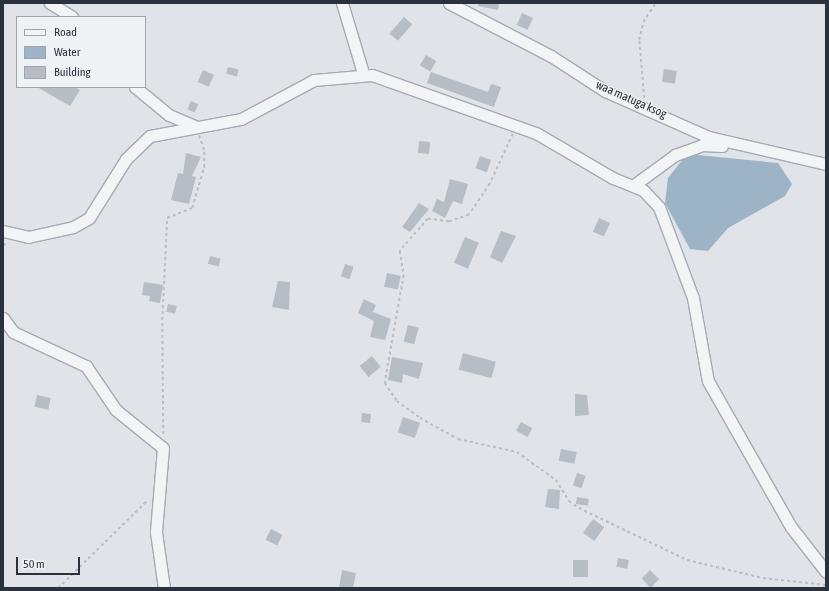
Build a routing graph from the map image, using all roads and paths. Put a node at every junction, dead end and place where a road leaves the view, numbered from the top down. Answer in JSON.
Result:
{"nodes":[{"id":1,"x":50,"y":3,"type":"edge"},
{"id":2,"x":342,"y":3,"type":"edge"},
{"id":3,"x":450,"y":3,"type":"edge"},
{"id":4,"x":656,"y":3,"type":"edge"},
{"id":5,"x":70,"y":16,"type":"edge"},
{"id":6,"x":363,"y":73,"type":"junction"},
{"id":7,"x":136,"y":88,"type":"edge"},
{"id":8,"x":645,"y":108,"type":"junction"},
{"id":9,"x":196,"y":126,"type":"junction"},
{"id":10,"x":517,"y":127,"type":"junction"},
{"id":11,"x":762,"y":152,"type":"junction"},
{"id":12,"x":826,"y":164,"type":"edge"},
{"id":13,"x":634,"y":185,"type":"junction"},
{"id":14,"x":3,"y":231,"type":"edge"},
{"id":15,"x":3,"y":318,"type":"edge"},
{"id":16,"x":163,"y":448,"type":"junction"},
{"id":17,"x":157,"y":490,"type":"junction"},
{"id":18,"x":826,"y":572,"type":"edge"},
{"id":19,"x":826,"y":585,"type":"edge"},
{"id":20,"x":58,"y":588,"type":"edge"},
{"id":21,"x":164,"y":588,"type":"edge"}],
"edges":[{"from":1,"to":5,"type":"street"},
{"from":2,"to":6,"type":"street"},
{"from":3,"to":8,"type":"street","name":"waa matuga ksog"},
{"from":4,"to":8,"type":"path"},
{"from":6,"to":9,"type":"street"},
{"from":6,"to":10,"type":"street"},
{"from":7,"to":9,"type":"street"},
{"from":8,"to":11,"type":"street","name":"waa matuga ksog"},
{"from":9,"to":14,"type":"street"},
{"from":9,"to":16,"type":"path"},
{"from":10,"to":13,"type":"street"},
{"from":10,"to":19,"type":"path"},
{"from":11,"to":12,"type":"street","name":"waa matuga ksog"},
{"from":11,"to":13,"type":"street"},
{"from":13,"to":18,"type":"street"},
{"from":15,"to":16,"type":"street"},
{"from":16,"to":17,"type":"street"},
{"from":17,"to":20,"type":"path"},
{"from":17,"to":21,"type":"street"}]}
